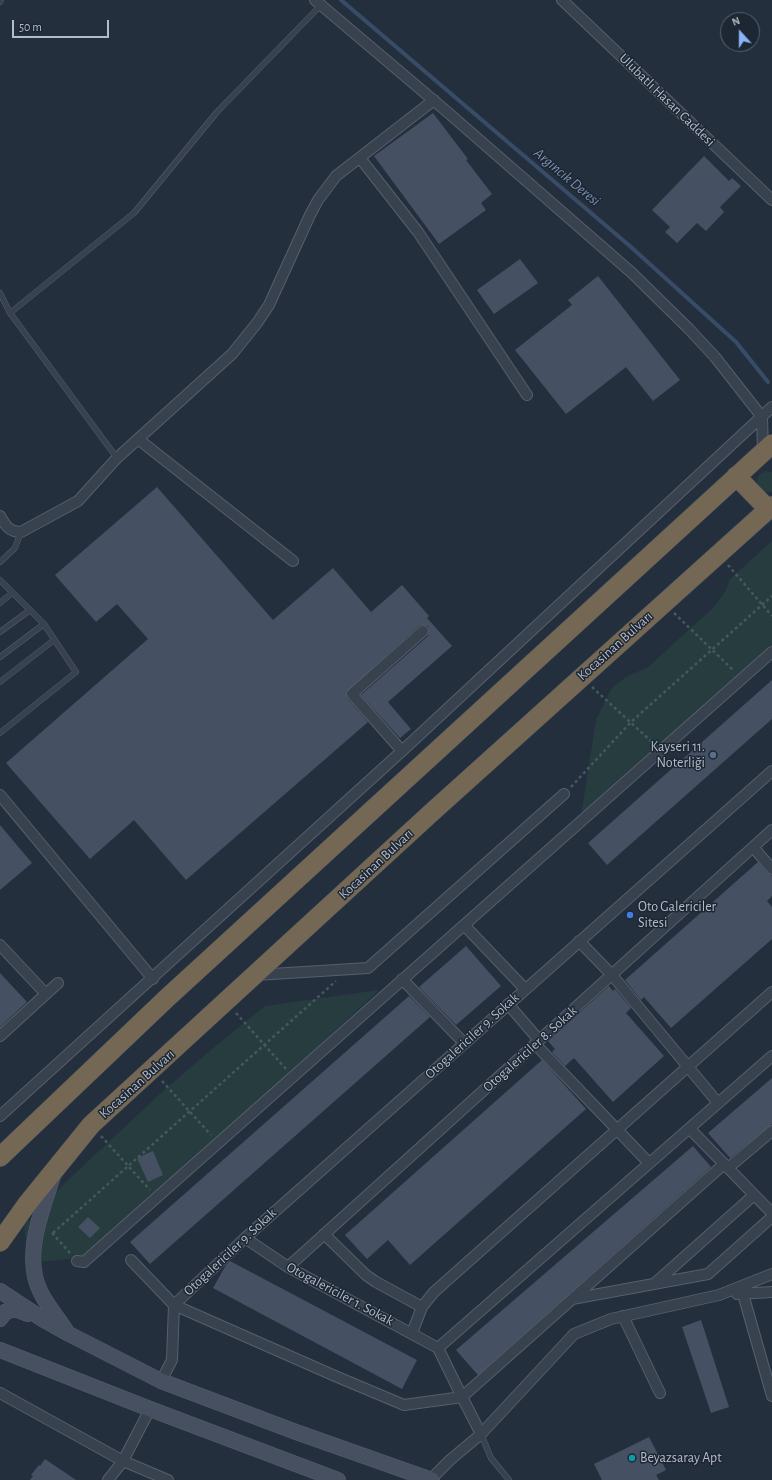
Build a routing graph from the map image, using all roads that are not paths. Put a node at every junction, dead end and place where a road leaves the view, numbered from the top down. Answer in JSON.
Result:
{"nodes":[{"id":1,"x":562,"y":0,"type":"edge"},
{"id":2,"x":318,"y":3,"type":"edge"},
{"id":3,"x":434,"y":100,"type":"junction"},
{"id":4,"x":360,"y":158,"type":"junction"},
{"id":5,"x":772,"y":200,"type":"edge"},
{"id":6,"x":0,"y":293,"type":"edge"},
{"id":7,"x":10,"y":313,"type":"junction"},
{"id":8,"x":527,"y":395,"type":"dead end"},
{"id":9,"x":772,"y":407,"type":"edge"},
{"id":10,"x":762,"y":417,"type":"junction"},
{"id":11,"x":138,"y":439,"type":"junction"},
{"id":12,"x":769,"y":452,"type":"edge"},
{"id":13,"x":117,"y":458,"type":"junction"},
{"id":14,"x":736,"y":476,"type":"junction"},
{"id":15,"x":771,"y":509,"type":"edge"},
{"id":16,"x":0,"y":516,"type":"edge"},
{"id":17,"x":21,"y":532,"type":"junction"},
{"id":18,"x":293,"y":561,"type":"dead end"},
{"id":19,"x":0,"y":562,"type":"edge"},
{"id":20,"x":0,"y":580,"type":"edge"},
{"id":21,"x":12,"y":594,"type":"junction"},
{"id":22,"x":0,"y":603,"type":"edge"},
{"id":23,"x":30,"y":610,"type":"junction"},
{"id":24,"x":44,"y":624,"type":"junction"},
{"id":25,"x":424,"y":631,"type":"dead end"},
{"id":26,"x":0,"y":632,"type":"edge"},
{"id":27,"x":54,"y":640,"type":"junction"},
{"id":28,"x":772,"y":652,"type":"edge"},
{"id":29,"x":0,"y":657,"type":"edge"},
{"id":30,"x":0,"y":682,"type":"edge"},
{"id":31,"x":0,"y":733,"type":"edge"},
{"id":32,"x":402,"y":751,"type":"junction"},
{"id":33,"x":772,"y":771,"type":"edge"},
{"id":34,"x":564,"y":794,"type":"road end"},
{"id":35,"x":0,"y":795,"type":"edge"},
{"id":36,"x":772,"y":830,"type":"edge"},
{"id":37,"x":753,"y":848,"type":"junction"},
{"id":38,"x":772,"y":868,"type":"edge"},
{"id":39,"x":464,"y":925,"type":"junction"},
{"id":40,"x":579,"y":941,"type":"junction"},
{"id":41,"x":0,"y":946,"type":"edge"},
{"id":42,"x":612,"y":974,"type":"junction"},
{"id":43,"x":256,"y":975,"type":"junction"},
{"id":44,"x":153,"y":978,"type":"junction"},
{"id":45,"x":402,"y":979,"type":"junction"},
{"id":46,"x":58,"y":983,"type":"dead end"},
{"id":47,"x":525,"y":989,"type":"junction"},
{"id":48,"x":772,"y":992,"type":"edge"},
{"id":49,"x":46,"y":994,"type":"junction"},
{"id":50,"x":508,"y":1004,"type":"junction"},
{"id":51,"x":0,"y":1036,"type":"edge"},
{"id":52,"x":537,"y":1042,"type":"junction"},
{"id":53,"x":464,"y":1043,"type":"junction"},
{"id":54,"x":772,"y":1056,"type":"edge"},
{"id":55,"x":688,"y":1067,"type":"junction"},
{"id":56,"x":718,"y":1103,"type":"junction"},
{"id":57,"x":0,"y":1116,"type":"edge"},
{"id":58,"x":617,"y":1129,"type":"junction"},
{"id":59,"x":690,"y":1129,"type":"junction"},
{"id":60,"x":772,"y":1131,"type":"edge"},
{"id":61,"x":0,"y":1157,"type":"edge"},
{"id":62,"x":649,"y":1163,"type":"junction"},
{"id":63,"x":726,"y":1166,"type":"junction"},
{"id":64,"x":55,"y":1170,"type":"junction"},
{"id":65,"x":754,"y":1195,"type":"junction"},
{"id":66,"x":27,"y":1204,"type":"junction"},
{"id":67,"x":772,"y":1213,"type":"edge"},
{"id":68,"x":772,"y":1217,"type":"edge"},
{"id":69,"x":0,"y":1221,"type":"edge"},
{"id":70,"x":324,"y":1234,"type":"junction"},
{"id":71,"x":245,"y":1238,"type":"junction"},
{"id":72,"x":0,"y":1242,"type":"edge"},
{"id":73,"x":131,"y":1260,"type":"dead end"},
{"id":74,"x":77,"y":1262,"type":"road end"},
{"id":75,"x":288,"y":1267,"type":"junction"},
{"id":76,"x":772,"y":1274,"type":"edge"},
{"id":77,"x":653,"y":1284,"type":"junction"},
{"id":78,"x":0,"y":1291,"type":"edge"},
{"id":79,"x":772,"y":1292,"type":"edge"},
{"id":80,"x":743,"y":1294,"type":"junction"},
{"id":81,"x":719,"y":1295,"type":"junction"},
{"id":82,"x":572,"y":1299,"type":"junction"},
{"id":83,"x":174,"y":1305,"type":"junction"},
{"id":84,"x":422,"y":1307,"type":"junction"},
{"id":85,"x":623,"y":1316,"type":"junction"},
{"id":86,"x":0,"y":1319,"type":"edge"},
{"id":87,"x":44,"y":1320,"type":"junction"},
{"id":88,"x":412,"y":1333,"type":"junction"},
{"id":89,"x":69,"y":1334,"type":"junction"},
{"id":90,"x":0,"y":1339,"type":"edge"},
{"id":91,"x":438,"y":1348,"type":"junction"},
{"id":92,"x":2,"y":1351,"type":"edge"},
{"id":93,"x":161,"y":1381,"type":"junction"},
{"id":94,"x":0,"y":1393,"type":"edge"},
{"id":95,"x":660,"y":1393,"type":"dead end"},
{"id":96,"x":772,"y":1396,"type":"edge"},
{"id":97,"x":462,"y":1397,"type":"junction"},
{"id":98,"x":150,"y":1409,"type":"junction"},
{"id":99,"x":481,"y":1434,"type":"junction"},
{"id":100,"x":123,"y":1461,"type":"junction"},
{"id":101,"x":108,"y":1480,"type":"edge"},
{"id":102,"x":168,"y":1480,"type":"edge"},
{"id":103,"x":338,"y":1480,"type":"edge"},
{"id":104,"x":431,"y":1480,"type":"edge"},
{"id":105,"x":509,"y":1480,"type":"edge"}],
"edges":[{"from":1,"to":5,"type":"street","name":"Ulubatlı Hasan Caddesi"},
{"from":2,"to":3,"type":"street"},
{"from":2,"to":7,"type":"lane"},
{"from":3,"to":4,"type":"street"},
{"from":3,"to":10,"type":"street"},
{"from":4,"to":8,"type":"street"},
{"from":4,"to":11,"type":"street"},
{"from":6,"to":7,"type":"lane"},
{"from":7,"to":13,"type":"lane"},
{"from":9,"to":10,"type":"street"},
{"from":10,"to":12,"type":"street"},
{"from":10,"to":32,"type":"street"},
{"from":11,"to":13,"type":"street"},
{"from":11,"to":18,"type":"street"},
{"from":12,"to":14,"type":"highway"},
{"from":13,"to":17,"type":"street"},
{"from":14,"to":15,"type":"highway"},
{"from":14,"to":61,"type":"highway"},
{"from":15,"to":43,"type":"highway","name":"Kocasinan Bulvarı"},
{"from":16,"to":17,"type":"street"},
{"from":17,"to":19,"type":"lane"},
{"from":20,"to":21,"type":"lane"},
{"from":21,"to":22,"type":"lane"},
{"from":21,"to":23,"type":"lane"},
{"from":23,"to":24,"type":"lane"},
{"from":23,"to":26,"type":"lane"},
{"from":24,"to":27,"type":"lane"},
{"from":24,"to":29,"type":"lane"},
{"from":25,"to":32,"type":"street"},
{"from":27,"to":30,"type":"lane"},
{"from":27,"to":31,"type":"lane"},
{"from":28,"to":39,"type":"street"},
{"from":32,"to":44,"type":"street"},
{"from":33,"to":40,"type":"street","name":"Otogalericiler 9. Sokak"},
{"from":34,"to":43,"type":"street"},
{"from":35,"to":44,"type":"street"},
{"from":36,"to":37,"type":"street","name":"Otogalericiler 8. Sokak"},
{"from":37,"to":38,"type":"street"},
{"from":37,"to":42,"type":"street","name":"Otogalericiler 8. Sokak"},
{"from":39,"to":45,"type":"street"},
{"from":39,"to":47,"type":"street"},
{"from":40,"to":42,"type":"street"},
{"from":40,"to":47,"type":"street","name":"Otogalericiler 9. Sokak"},
{"from":41,"to":49,"type":"street"},
{"from":42,"to":52,"type":"street","name":"Otogalericiler 8. Sokak"},
{"from":42,"to":55,"type":"street"},
{"from":43,"to":64,"type":"highway","name":"Kocasinan Bulvarı"},
{"from":44,"to":57,"type":"street"},
{"from":45,"to":53,"type":"street"},
{"from":45,"to":74,"type":"street"},
{"from":46,"to":49,"type":"street"},
{"from":47,"to":50,"type":"street","name":"Otogalericiler 9. Sokak"},
{"from":48,"to":55,"type":"street"},
{"from":49,"to":51,"type":"street"},
{"from":50,"to":52,"type":"street"},
{"from":50,"to":53,"type":"street","name":"Otogalericiler 9. Sokak"},
{"from":52,"to":58,"type":"street"},
{"from":52,"to":70,"type":"street","name":"Otogalericiler 8. Sokak"},
{"from":53,"to":71,"type":"street","name":"Otogalericiler 9. Sokak"},
{"from":54,"to":56,"type":"street"},
{"from":55,"to":56,"type":"street"},
{"from":55,"to":58,"type":"street"},
{"from":56,"to":59,"type":"street"},
{"from":58,"to":62,"type":"street"},
{"from":58,"to":84,"type":"street"},
{"from":59,"to":62,"type":"street"},
{"from":59,"to":63,"type":"street"},
{"from":60,"to":63,"type":"street"},
{"from":62,"to":91,"type":"street"},
{"from":63,"to":65,"type":"street"},
{"from":63,"to":82,"type":"street"},
{"from":64,"to":66,"type":"highway","name":"Kocasinan Bulvarı"},
{"from":64,"to":89,"type":"street"},
{"from":65,"to":67,"type":"street"},
{"from":65,"to":77,"type":"street"},
{"from":66,"to":69,"type":"highway"},
{"from":66,"to":72,"type":"highway","name":"Kocasinan Bulvarı"},
{"from":68,"to":77,"type":"street"},
{"from":70,"to":75,"type":"street","name":"Otogalericiler 8. Sokak"},
{"from":70,"to":84,"type":"street"},
{"from":71,"to":75,"type":"street","name":"Otogalericiler 1. Sokak"},
{"from":71,"to":83,"type":"street","name":"Otogalericiler 9. Sokak"},
{"from":73,"to":83,"type":"street"},
{"from":75,"to":88,"type":"street","name":"Otogalericiler 1. Sokak"},
{"from":76,"to":81,"type":"street"},
{"from":77,"to":82,"type":"street"},
{"from":78,"to":87,"type":"street"},
{"from":79,"to":80,"type":"street"},
{"from":80,"to":81,"type":"street"},
{"from":80,"to":96,"type":"street"},
{"from":81,"to":85,"type":"street"},
{"from":82,"to":97,"type":"street"},
{"from":83,"to":93,"type":"street"},
{"from":83,"to":97,"type":"street"},
{"from":84,"to":88,"type":"street"},
{"from":85,"to":95,"type":"street"},
{"from":85,"to":99,"type":"street"},
{"from":86,"to":87,"type":"street"},
{"from":87,"to":89,"type":"street"},
{"from":88,"to":91,"type":"street","name":"Otogalericiler 1. Sokak"},
{"from":89,"to":93,"type":"street"},
{"from":90,"to":92,"type":"street"},
{"from":91,"to":97,"type":"street"},
{"from":92,"to":98,"type":"street"},
{"from":93,"to":104,"type":"street"},
{"from":94,"to":100,"type":"street"},
{"from":97,"to":99,"type":"street"},
{"from":98,"to":100,"type":"street"},
{"from":98,"to":103,"type":"street"},
{"from":99,"to":104,"type":"street"},
{"from":99,"to":105,"type":"lane"},
{"from":100,"to":101,"type":"street"},
{"from":100,"to":102,"type":"street"}]}
